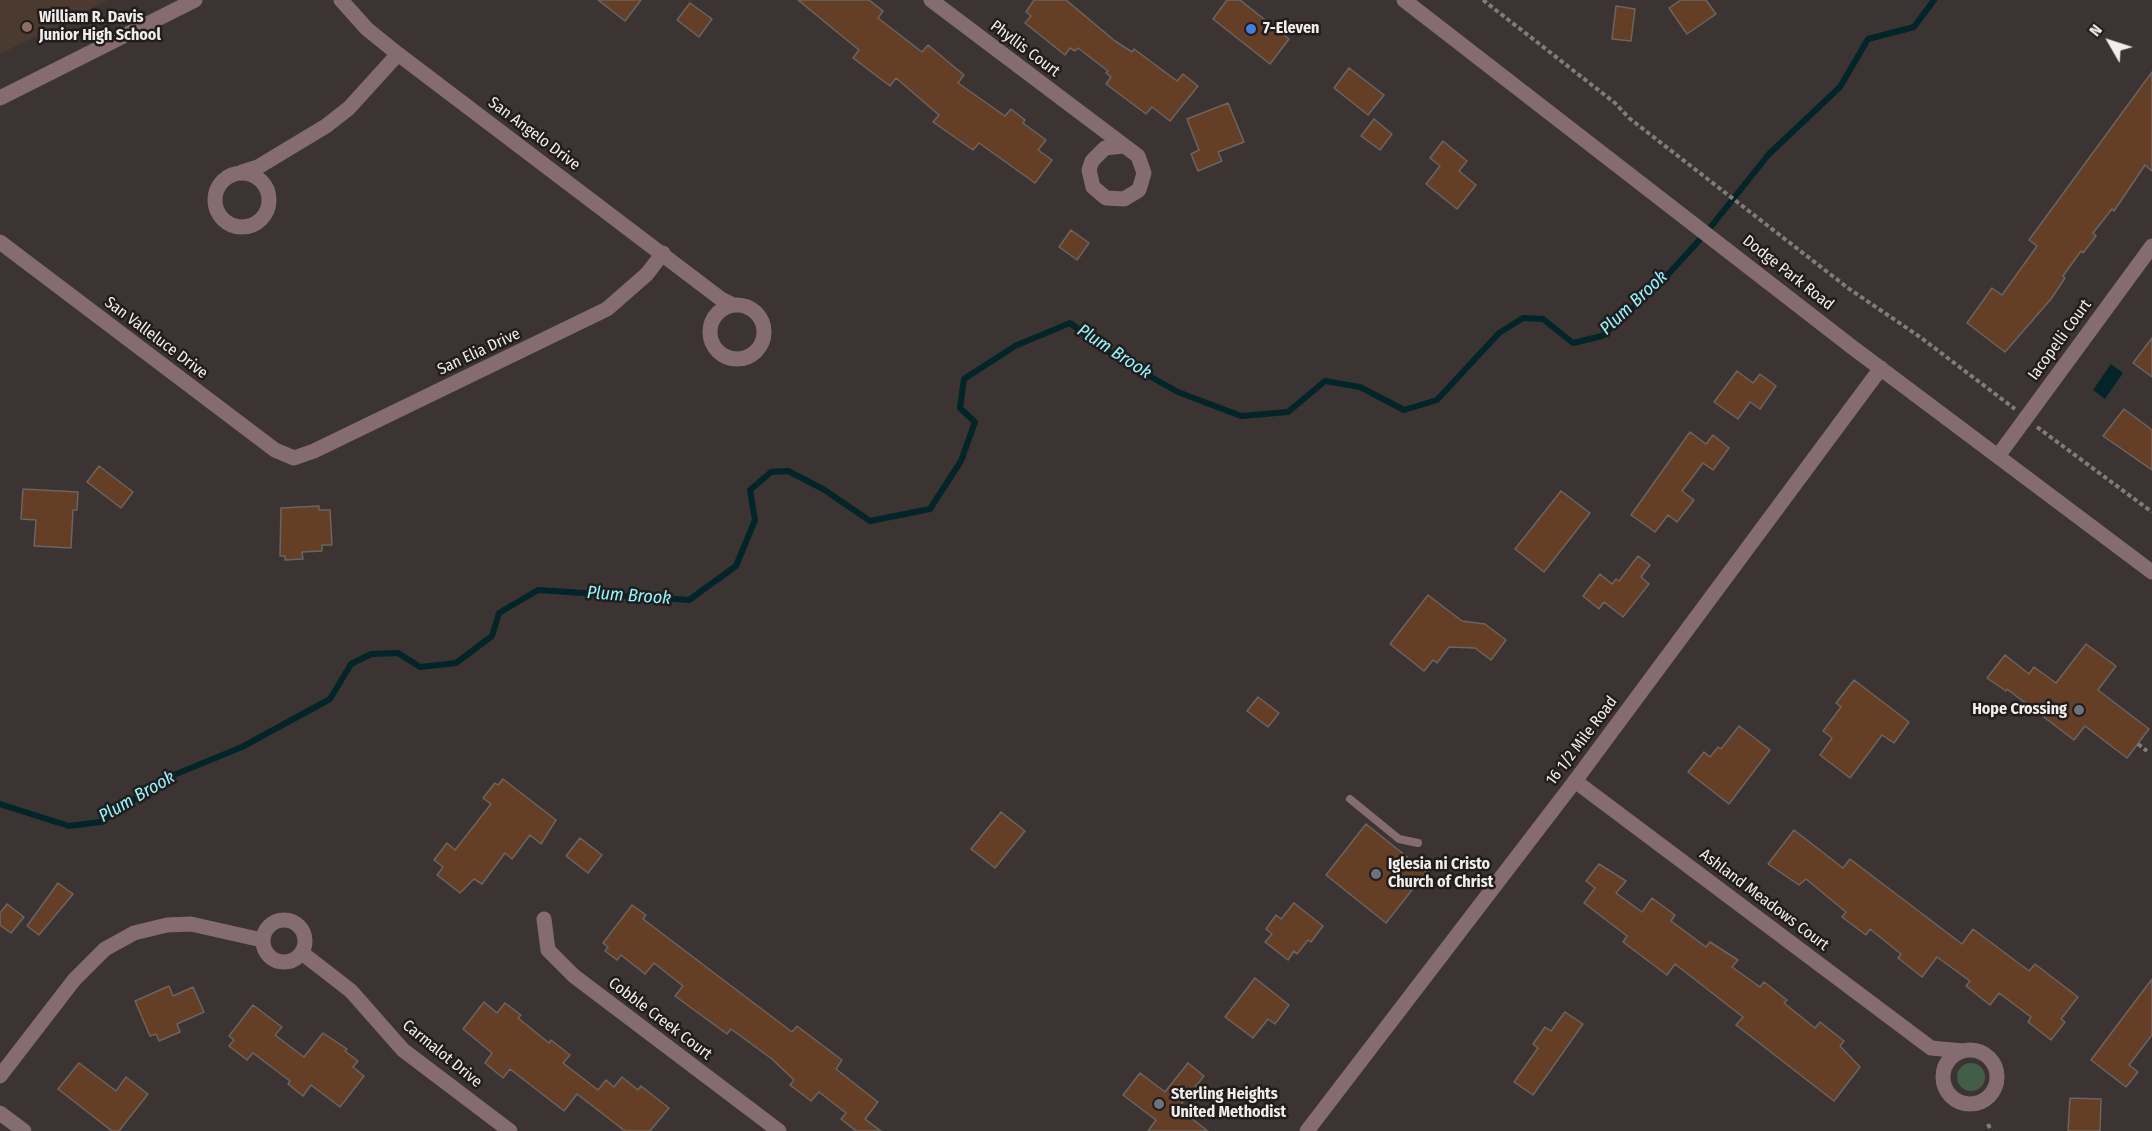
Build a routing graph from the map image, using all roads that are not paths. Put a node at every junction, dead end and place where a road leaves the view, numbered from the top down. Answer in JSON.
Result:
{"nodes":[{"id":1,"x":195,"y":0,"type":"edge"},
{"id":2,"x":341,"y":0,"type":"edge"},
{"id":3,"x":931,"y":0,"type":"edge"},
{"id":4,"x":1404,"y":0,"type":"edge"},
{"id":5,"x":398,"y":54,"type":"junction"},
{"id":6,"x":0,"y":98,"type":"edge"},
{"id":7,"x":1096,"y":126,"type":"junction"},
{"id":8,"x":1123,"y":146,"type":"junction"},
{"id":9,"x":1097,"y":153,"type":"junction"},
{"id":10,"x":272,"y":158,"type":"junction"},
{"id":11,"x":242,"y":172,"type":"junction"},
{"id":12,"x":268,"y":194,"type":"junction"},
{"id":13,"x":0,"y":242,"type":"edge"},
{"id":14,"x":2152,"y":246,"type":"edge"},
{"id":15,"x":663,"y":253,"type":"junction"},
{"id":16,"x":711,"y":290,"type":"junction"},
{"id":17,"x":733,"y":304,"type":"junction"},
{"id":18,"x":712,"y":320,"type":"junction"},
{"id":19,"x":1881,"y":368,"type":"junction"},
{"id":20,"x":1998,"y":456,"type":"junction"},
{"id":21,"x":294,"y":458,"type":"joint"},
{"id":22,"x":2152,"y":572,"type":"edge"},
{"id":23,"x":1575,"y":781,"type":"junction"},
{"id":24,"x":1350,"y":799,"type":"dead end"},
{"id":25,"x":1418,"y":843,"type":"dead end"},
{"id":26,"x":544,"y":919,"type":"dead end"},
{"id":27,"x":262,"y":940,"type":"junction"},
{"id":28,"x":302,"y":953,"type":"junction"},
{"id":29,"x":1931,"y":1048,"type":"junction"},
{"id":30,"x":1963,"y":1051,"type":"junction"},
{"id":31,"x":0,"y":1076,"type":"edge"},
{"id":32,"x":1943,"y":1077,"type":"junction"},
{"id":33,"x":0,"y":1113,"type":"edge"},
{"id":34,"x":24,"y":1131,"type":"edge"},
{"id":35,"x":510,"y":1131,"type":"edge"},
{"id":36,"x":779,"y":1131,"type":"edge"},
{"id":37,"x":1307,"y":1131,"type":"edge"}],
"edges":[{"from":1,"to":6,"type":"street"},
{"from":2,"to":5,"type":"street","name":"San Angelo Drive"},
{"from":3,"to":7,"type":"street","name":"Phyllis Court"},
{"from":4,"to":19,"type":"street","name":"Dodge Park Road"},
{"from":5,"to":10,"type":"street"},
{"from":5,"to":15,"type":"street","name":"San Angelo Drive"},
{"from":7,"to":8,"type":"street","name":"Phyllis Court"},
{"from":7,"to":9,"type":"street","name":"Phyllis Court"},
{"from":8,"to":9,"type":"street"},
{"from":8,"to":9,"type":"street","name":"Phyllis Court"},
{"from":10,"to":11,"type":"street"},
{"from":10,"to":12,"type":"street"},
{"from":11,"to":12,"type":"street"},
{"from":11,"to":12,"type":"street"},
{"from":13,"to":21,"type":"street","name":"San Valleluce Drive"},
{"from":14,"to":20,"type":"street","name":"Iacopelli Court"},
{"from":15,"to":16,"type":"street","name":"San Angelo Drive"},
{"from":15,"to":21,"type":"street","name":"San Elia Drive"},
{"from":16,"to":17,"type":"street","name":"San Angelo Drive"},
{"from":16,"to":18,"type":"street","name":"San Angelo Drive"},
{"from":17,"to":18,"type":"street"},
{"from":17,"to":18,"type":"street","name":"San Angelo Drive"},
{"from":19,"to":20,"type":"street","name":"Dodge Park Road"},
{"from":19,"to":23,"type":"street","name":"16 1/2 Mile Road"},
{"from":20,"to":22,"type":"street","name":"Dodge Park Road"},
{"from":23,"to":29,"type":"street","name":"Ashland Meadows Court"},
{"from":23,"to":37,"type":"street","name":"16 1/2 Mile Road"},
{"from":24,"to":25,"type":"lane"},
{"from":26,"to":36,"type":"street","name":"Cobble Creek Court"},
{"from":27,"to":28,"type":"street"},
{"from":27,"to":28,"type":"street"},
{"from":27,"to":31,"type":"street"},
{"from":28,"to":35,"type":"street","name":"Carmalot Drive"},
{"from":29,"to":30,"type":"street"},
{"from":29,"to":32,"type":"street"},
{"from":30,"to":32,"type":"street"},
{"from":30,"to":32,"type":"street"},
{"from":33,"to":34,"type":"street"}]}
